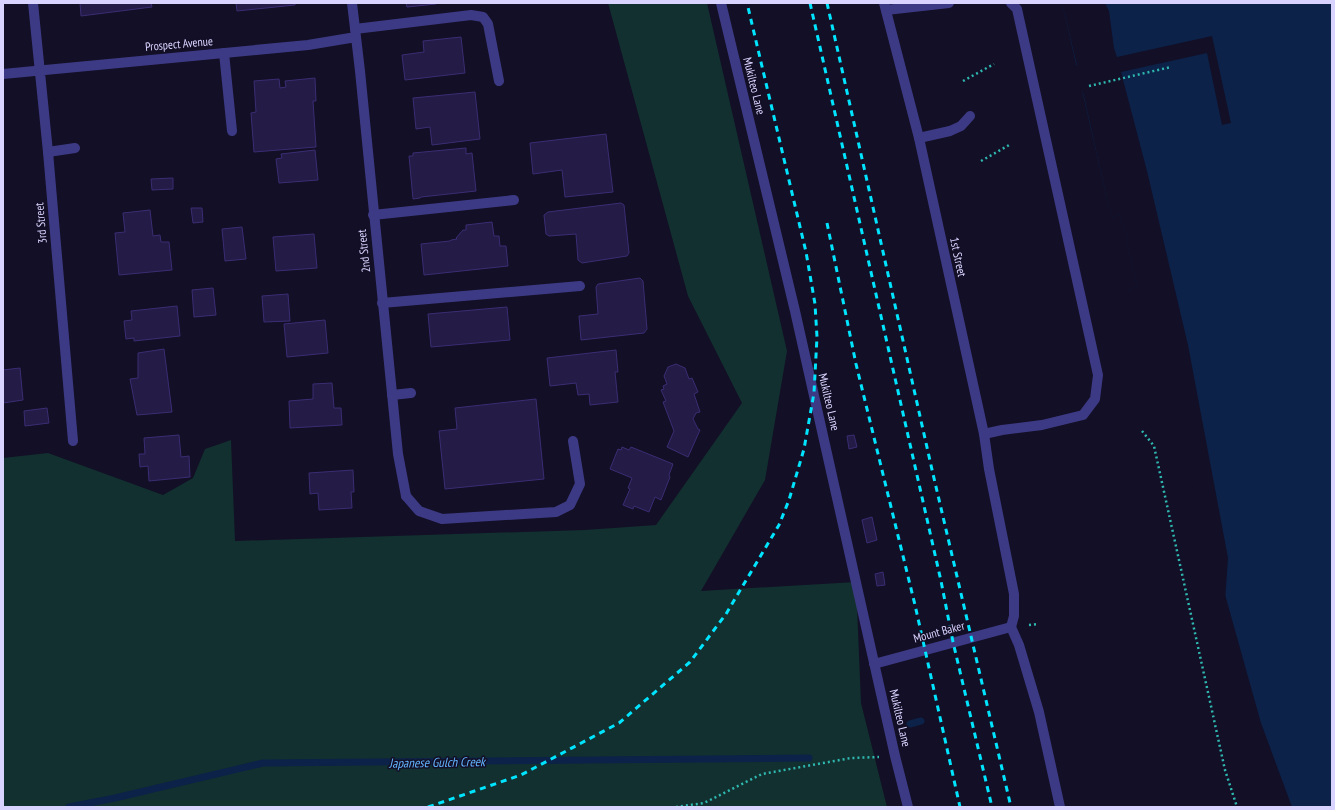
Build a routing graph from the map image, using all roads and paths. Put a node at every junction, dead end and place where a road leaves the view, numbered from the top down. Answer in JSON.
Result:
{"nodes":[{"id":1,"x":33,"y":3,"type":"edge"},
{"id":2,"x":352,"y":3,"type":"edge"},
{"id":3,"x":721,"y":3,"type":"edge"},
{"id":4,"x":949,"y":3,"type":"edge"},
{"id":5,"x":1011,"y":3,"type":"edge"},
{"id":6,"x":885,"y":7,"type":"edge"},
{"id":7,"x":356,"y":33,"type":"junction"},
{"id":8,"x":224,"y":53,"type":"junction"},
{"id":9,"x":994,"y":64,"type":"dead end"},
{"id":10,"x":1171,"y":67,"type":"dead end"},
{"id":11,"x":40,"y":70,"type":"junction"},
{"id":12,"x":3,"y":74,"type":"edge"},
{"id":13,"x":499,"y":81,"type":"dead end"},
{"id":14,"x":963,"y":81,"type":"dead end"},
{"id":15,"x":1088,"y":86,"type":"dead end"},
{"id":16,"x":970,"y":116,"type":"dead end"},
{"id":17,"x":232,"y":131,"type":"dead end"},
{"id":18,"x":919,"y":138,"type":"junction"},
{"id":19,"x":1012,"y":144,"type":"dead end"},
{"id":20,"x":75,"y":148,"type":"dead end"},
{"id":21,"x":48,"y":152,"type":"junction"},
{"id":22,"x":981,"y":161,"type":"dead end"},
{"id":23,"x":514,"y":200,"type":"dead end"},
{"id":24,"x":374,"y":215,"type":"junction"},
{"id":25,"x":580,"y":286,"type":"dead end"},
{"id":26,"x":382,"y":303,"type":"junction"},
{"id":27,"x":411,"y":393,"type":"dead end"},
{"id":28,"x":392,"y":395,"type":"junction"},
{"id":29,"x":1142,"y":431,"type":"dead end"},
{"id":30,"x":984,"y":434,"type":"junction"},
{"id":31,"x":73,"y":441,"type":"dead end"},
{"id":32,"x":573,"y":442,"type":"dead end"},
{"id":33,"x":1011,"y":627,"type":"junction"},
{"id":34,"x":874,"y":664,"type":"junction"},
{"id":35,"x":895,"y":756,"type":"junction"},
{"id":36,"x":676,"y":807,"type":"edge"},
{"id":37,"x":908,"y":807,"type":"edge"},
{"id":38,"x":1060,"y":807,"type":"edge"},
{"id":39,"x":1236,"y":807,"type":"edge"}],
"edges":[{"from":1,"to":11,"type":"street","name":"3rd Street"},
{"from":2,"to":7,"type":"street","name":"2nd Street"},
{"from":3,"to":34,"type":"street","name":"Mukilteo Lane"},
{"from":4,"to":6,"type":"street"},
{"from":5,"to":30,"type":"street"},
{"from":6,"to":18,"type":"street","name":"1st Street"},
{"from":7,"to":8,"type":"street","name":"Prospect Avenue"},
{"from":7,"to":13,"type":"street","name":"Prospect Avenue"},
{"from":7,"to":24,"type":"street","name":"2nd Street"},
{"from":8,"to":11,"type":"street","name":"Prospect Avenue"},
{"from":8,"to":17,"type":"street"},
{"from":9,"to":14,"type":"path"},
{"from":10,"to":15,"type":"path"},
{"from":11,"to":12,"type":"street","name":"Prospect Avenue"},
{"from":11,"to":21,"type":"street","name":"3rd Street"},
{"from":16,"to":18,"type":"street"},
{"from":18,"to":30,"type":"street","name":"1st Street"},
{"from":19,"to":22,"type":"path"},
{"from":20,"to":21,"type":"street"},
{"from":21,"to":31,"type":"street","name":"3rd Street"},
{"from":23,"to":24,"type":"street"},
{"from":24,"to":26,"type":"street","name":"2nd Street"},
{"from":25,"to":26,"type":"street"},
{"from":26,"to":28,"type":"street","name":"2nd Street"},
{"from":27,"to":28,"type":"street"},
{"from":28,"to":32,"type":"street","name":"2nd Street"},
{"from":29,"to":39,"type":"path"},
{"from":30,"to":33,"type":"street","name":"1st Street"},
{"from":33,"to":34,"type":"street","name":"Mount Baker"},
{"from":33,"to":38,"type":"street"},
{"from":34,"to":35,"type":"street","name":"Mukilteo Lane"},
{"from":35,"to":36,"type":"path"},
{"from":35,"to":37,"type":"street","name":"Mukilteo Lane"}]}
